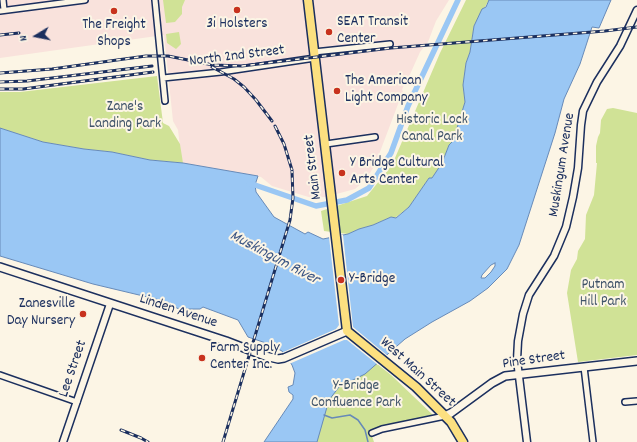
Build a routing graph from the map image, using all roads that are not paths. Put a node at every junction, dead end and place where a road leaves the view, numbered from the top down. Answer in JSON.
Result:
{"nodes":[{"id":1,"x":3,"y":0,"type":"edge"},
{"id":2,"x":85,"y":0,"type":"edge"},
{"id":3,"x":155,"y":0,"type":"edge"},
{"id":4,"x":308,"y":0,"type":"edge"},
{"id":5,"x":637,"y":10,"type":"edge"},
{"id":6,"x":2,"y":11,"type":"edge"},
{"id":7,"x":390,"y":44,"type":"dead end"},
{"id":8,"x":315,"y":55,"type":"junction"},
{"id":9,"x":163,"y":78,"type":"junction"},
{"id":10,"x":165,"y":101,"type":"dead end"},
{"id":11,"x":375,"y":137,"type":"dead end"},
{"id":12,"x":326,"y":144,"type":"junction"},
{"id":13,"x":0,"y":267,"type":"edge"},
{"id":14,"x":110,"y":304,"type":"junction"},
{"id":15,"x":346,"y":331,"type":"junction"},
{"id":16,"x":637,"y":361,"type":"edge"},
{"id":17,"x":584,"y":367,"type":"junction"},
{"id":18,"x":518,"y":374,"type":"junction"},
{"id":19,"x":0,"y":375,"type":"edge"},
{"id":20,"x":637,"y":401,"type":"edge"},
{"id":21,"x":77,"y":402,"type":"junction"},
{"id":22,"x":625,"y":402,"type":"dead end"},
{"id":23,"x":445,"y":416,"type":"junction"},
{"id":24,"x":372,"y":433,"type":"dead end"},
{"id":25,"x":63,"y":442,"type":"edge"},
{"id":26,"x":463,"y":442,"type":"edge"},
{"id":27,"x":527,"y":442,"type":"edge"},
{"id":28,"x":593,"y":442,"type":"edge"}],
"edges":[{"from":1,"to":6,"type":"street"},
{"from":2,"to":6,"type":"street"},
{"from":3,"to":9,"type":"street"},
{"from":4,"to":8,"type":"main road","name":"Main Street"},
{"from":5,"to":18,"type":"street","name":"Muskingum Avenue"},
{"from":7,"to":8,"type":"street","name":"North 2nd Street"},
{"from":8,"to":9,"type":"street","name":"North 2nd Street"},
{"from":8,"to":12,"type":"main road","name":"Main Street"},
{"from":9,"to":10,"type":"street"},
{"from":11,"to":12,"type":"street"},
{"from":12,"to":15,"type":"main road","name":"Main Street"},
{"from":13,"to":14,"type":"main road","name":"Linden Avenue"},
{"from":14,"to":15,"type":"main road","name":"Linden Avenue"},
{"from":14,"to":21,"type":"street","name":"Lee Street"},
{"from":15,"to":23,"type":"main road","name":"West Main Street"},
{"from":16,"to":17,"type":"main road","name":"Pine Street"},
{"from":17,"to":18,"type":"main road","name":"Pine Street"},
{"from":17,"to":28,"type":"street"},
{"from":18,"to":23,"type":"main road","name":"Pine Street"},
{"from":18,"to":27,"type":"street","name":"Muskingum Avenue"},
{"from":19,"to":21,"type":"street"},
{"from":20,"to":22,"type":"street"},
{"from":21,"to":25,"type":"street","name":"Lee Street"},
{"from":23,"to":24,"type":"street"},
{"from":23,"to":26,"type":"main road","name":"West Main Street"}]}
